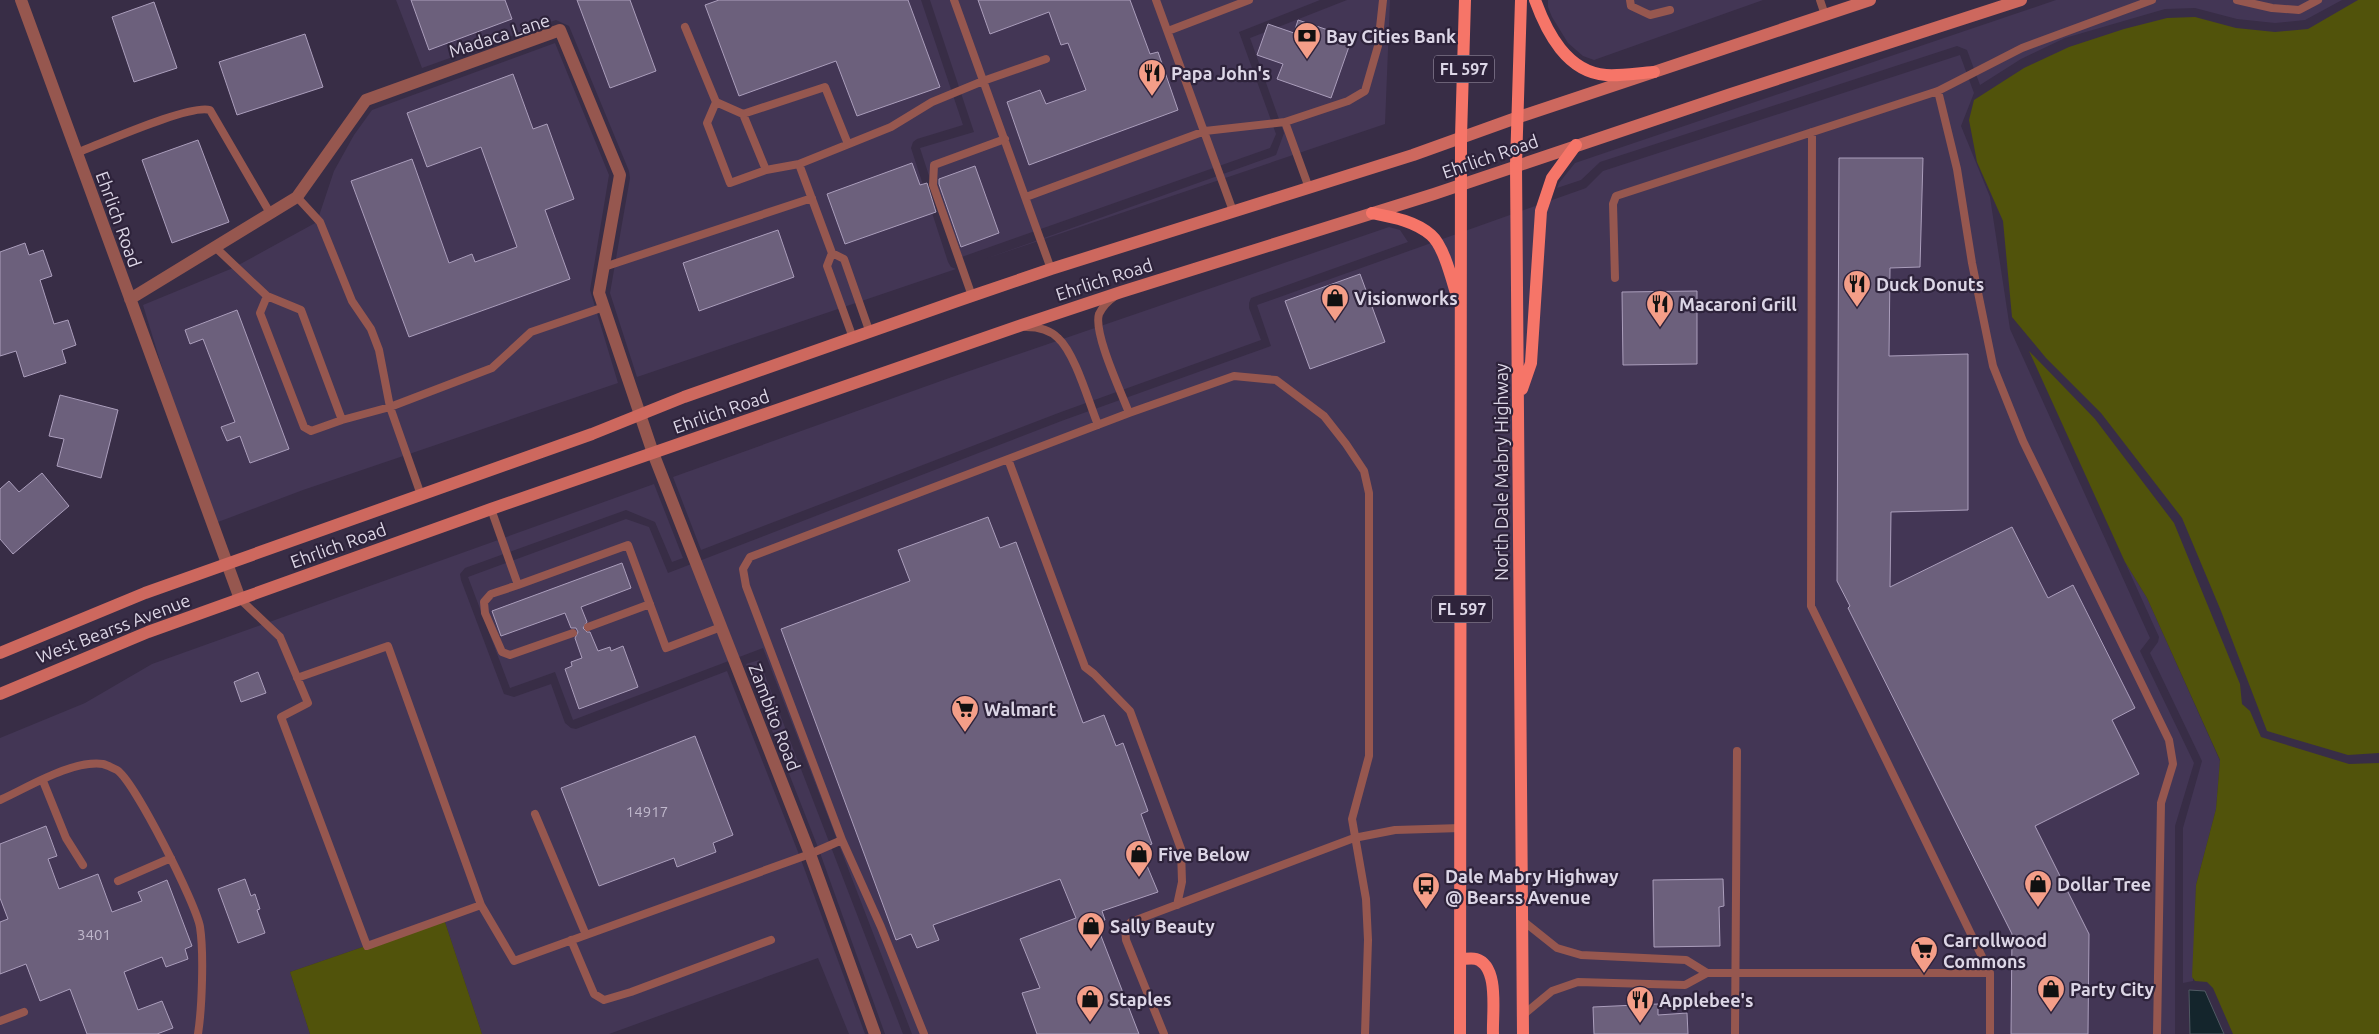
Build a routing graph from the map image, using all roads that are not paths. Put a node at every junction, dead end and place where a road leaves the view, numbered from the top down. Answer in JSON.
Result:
{"nodes":[{"id":1,"x":21,"y":0,"type":"edge"},
{"id":2,"x":954,"y":0,"type":"edge"},
{"id":3,"x":1156,"y":0,"type":"edge"},
{"id":4,"x":1249,"y":0,"type":"edge"},
{"id":5,"x":1383,"y":0,"type":"edge"},
{"id":6,"x":1465,"y":0,"type":"edge"},
{"id":7,"x":1521,"y":0,"type":"edge"},
{"id":8,"x":1535,"y":0,"type":"edge"},
{"id":9,"x":1630,"y":0,"type":"edge"},
{"id":10,"x":1820,"y":0,"type":"edge"},
{"id":11,"x":1870,"y":0,"type":"edge"},
{"id":12,"x":2021,"y":0,"type":"edge"},
{"id":13,"x":2152,"y":0,"type":"edge"},
{"id":14,"x":2237,"y":0,"type":"edge"},
{"id":15,"x":2318,"y":0,"type":"edge"},
{"id":16,"x":1670,"y":10,"type":"dead end"},
{"id":17,"x":1825,"y":15,"type":"junction"},
{"id":18,"x":685,"y":27,"type":"dead end"},
{"id":19,"x":1168,"y":31,"type":"junction"},
{"id":20,"x":1046,"y":60,"type":"dead end"},
{"id":21,"x":1654,"y":72,"type":"junction"},
{"id":22,"x":983,"y":81,"type":"junction"},
{"id":23,"x":1938,"y":91,"type":"junction"},
{"id":24,"x":716,"y":102,"type":"junction"},
{"id":25,"x":743,"y":114,"type":"junction"},
{"id":26,"x":1516,"y":118,"type":"junction"},
{"id":27,"x":1285,"y":122,"type":"junction"},
{"id":28,"x":1205,"y":130,"type":"junction"},
{"id":29,"x":1812,"y":132,"type":"junction"},
{"id":30,"x":1462,"y":138,"type":"junction"},
{"id":31,"x":1005,"y":139,"type":"junction"},
{"id":32,"x":848,"y":144,"type":"junction"},
{"id":33,"x":1576,"y":145,"type":"junction"},
{"id":34,"x":76,"y":153,"type":"junction"},
{"id":35,"x":799,"y":164,"type":"junction"},
{"id":36,"x":1516,"y":165,"type":"junction"},
{"id":37,"x":766,"y":170,"type":"junction"},
{"id":38,"x":1462,"y":184,"type":"junction"},
{"id":39,"x":1309,"y":188,"type":"junction"},
{"id":40,"x":297,"y":197,"type":"junction"},
{"id":41,"x":1026,"y":197,"type":"junction"},
{"id":42,"x":812,"y":198,"type":"junction"},
{"id":43,"x":1232,"y":211,"type":"junction"},
{"id":44,"x":270,"y":213,"type":"junction"},
{"id":45,"x":1372,"y":213,"type":"junction"},
{"id":46,"x":215,"y":247,"type":"junction"},
{"id":47,"x":832,"y":253,"type":"junction"},
{"id":48,"x":604,"y":268,"type":"junction"},
{"id":49,"x":1051,"y":269,"type":"junction"},
{"id":50,"x":1615,"y":278,"type":"dead end"},
{"id":51,"x":1122,"y":292,"type":"junction"},
{"id":52,"x":267,"y":296,"type":"junction"},
{"id":53,"x":972,"y":296,"type":"junction"},
{"id":54,"x":130,"y":298,"type":"junction"},
{"id":55,"x":604,"y":307,"type":"junction"},
{"id":56,"x":1462,"y":315,"type":"junction"},
{"id":57,"x":1019,"y":326,"type":"junction"},
{"id":58,"x":870,"y":332,"type":"junction"},
{"id":59,"x":853,"y":338,"type":"junction"},
{"id":60,"x":1518,"y":398,"type":"junction"},
{"id":61,"x":390,"y":407,"type":"junction"},
{"id":62,"x":1129,"y":414,"type":"junction"},
{"id":63,"x":639,"y":415,"type":"junction"},
{"id":64,"x":342,"y":420,"type":"junction"},
{"id":65,"x":1098,"y":425,"type":"junction"},
{"id":66,"x":653,"y":453,"type":"junction"},
{"id":67,"x":1008,"y":459,"type":"junction"},
{"id":68,"x":421,"y":495,"type":"junction"},
{"id":69,"x":491,"y":509,"type":"junction"},
{"id":70,"x":226,"y":564,"type":"junction"},
{"id":71,"x":518,"y":585,"type":"junction"},
{"id":72,"x":240,"y":598,"type":"junction"},
{"id":73,"x":650,"y":604,"type":"junction"},
{"id":74,"x":588,"y":627,"type":"dead end"},
{"id":75,"x":721,"y":627,"type":"junction"},
{"id":76,"x":573,"y":633,"type":"dead end"},
{"id":77,"x":0,"y":653,"type":"edge"},
{"id":78,"x":297,"y":678,"type":"junction"},
{"id":79,"x":0,"y":694,"type":"edge"},
{"id":80,"x":1737,"y":751,"type":"dead end"},
{"id":81,"x":42,"y":781,"type":"junction"},
{"id":82,"x":0,"y":800,"type":"edge"},
{"id":83,"x":535,"y":814,"type":"dead end"},
{"id":84,"x":1461,"y":828,"type":"junction"},
{"id":85,"x":1354,"y":838,"type":"junction"},
{"id":86,"x":842,"y":840,"type":"junction"},
{"id":87,"x":810,"y":854,"type":"junction"},
{"id":88,"x":170,"y":858,"type":"junction"},
{"id":89,"x":83,"y":865,"type":"dead end"},
{"id":90,"x":118,"y":881,"type":"dead end"},
{"id":91,"x":481,"y":905,"type":"junction"},
{"id":92,"x":1177,"y":905,"type":"junction"},
{"id":93,"x":1522,"y":920,"type":"junction"},
{"id":94,"x":586,"y":935,"type":"junction"},
{"id":95,"x":571,"y":940,"type":"junction"},
{"id":96,"x":771,"y":940,"type":"dead end"},
{"id":97,"x":1460,"y":959,"type":"junction"},
{"id":98,"x":1707,"y":973,"type":"junction"},
{"id":99,"x":1734,"y":973,"type":"junction"},
{"id":100,"x":1990,"y":973,"type":"junction"},
{"id":101,"x":24,"y":1012,"type":"dead end"},
{"id":102,"x":1523,"y":1015,"type":"junction"},
{"id":103,"x":0,"y":1020,"type":"edge"},
{"id":104,"x":198,"y":1034,"type":"edge"},
{"id":105,"x":875,"y":1034,"type":"edge"},
{"id":106,"x":924,"y":1034,"type":"edge"},
{"id":107,"x":1164,"y":1034,"type":"edge"},
{"id":108,"x":1365,"y":1034,"type":"edge"},
{"id":109,"x":1460,"y":1034,"type":"edge"},
{"id":110,"x":1493,"y":1034,"type":"edge"},
{"id":111,"x":1523,"y":1034,"type":"edge"},
{"id":112,"x":1735,"y":1034,"type":"edge"},
{"id":113,"x":1990,"y":1034,"type":"edge"},
{"id":114,"x":2158,"y":1034,"type":"edge"}],
"edges":[{"from":1,"to":34,"type":"street","name":"Ehrlich Road"},
{"from":2,"to":22,"type":"lane"},
{"from":3,"to":19,"type":"lane"},
{"from":4,"to":19,"type":"lane"},
{"from":5,"to":27,"type":"lane"},
{"from":6,"to":30,"type":"main road","number":"FL 597"},
{"from":7,"to":26,"type":"main road","name":"North Dale Mabry Highway","number":"FL 597"},
{"from":8,"to":21,"type":"main road"},
{"from":9,"to":16,"type":"lane"},
{"from":10,"to":17,"type":"lane"},
{"from":11,"to":17,"type":"main road","name":"Ehrlich Road"},
{"from":12,"to":33,"type":"main road","name":"Ehrlich Road"},
{"from":13,"to":23,"type":"lane"},
{"from":14,"to":15,"type":"lane"},
{"from":17,"to":21,"type":"main road","name":"Ehrlich Road"},
{"from":18,"to":24,"type":"lane"},
{"from":19,"to":28,"type":"lane"},
{"from":20,"to":22,"type":"lane"},
{"from":21,"to":26,"type":"main road","name":"Ehrlich Road"},
{"from":22,"to":31,"type":"lane"},
{"from":22,"to":32,"type":"lane"},
{"from":23,"to":29,"type":"lane"},
{"from":23,"to":114,"type":"lane"},
{"from":24,"to":25,"type":"lane"},
{"from":24,"to":37,"type":"lane"},
{"from":25,"to":32,"type":"lane"},
{"from":25,"to":37,"type":"lane"},
{"from":26,"to":30,"type":"main road","name":"Ehrlich Road"},
{"from":26,"to":36,"type":"main road","name":"North Dale Mabry Highway","number":"FL 597"},
{"from":27,"to":28,"type":"lane"},
{"from":27,"to":39,"type":"lane"},
{"from":28,"to":41,"type":"lane"},
{"from":28,"to":43,"type":"lane"},
{"from":29,"to":50,"type":"lane"},
{"from":29,"to":100,"type":"lane"},
{"from":30,"to":38,"type":"main road","number":"FL 597"},
{"from":30,"to":39,"type":"main road","name":"Ehrlich Road"},
{"from":31,"to":41,"type":"lane"},
{"from":31,"to":53,"type":"lane"},
{"from":32,"to":35,"type":"lane"},
{"from":33,"to":36,"type":"main road","name":"Ehrlich Road"},
{"from":33,"to":60,"type":"main road"},
{"from":34,"to":44,"type":"lane"},
{"from":34,"to":54,"type":"street","name":"Ehrlich Road"},
{"from":35,"to":37,"type":"lane"},
{"from":35,"to":42,"type":"lane"},
{"from":36,"to":38,"type":"main road","name":"Ehrlich Road"},
{"from":36,"to":60,"type":"main road","name":"North Dale Mabry Highway","number":"FL 597"},
{"from":38,"to":45,"type":"main road","name":"Ehrlich Road"},
{"from":38,"to":56,"type":"main road","number":"FL 597"},
{"from":39,"to":43,"type":"main road","name":"Ehrlich Road"},
{"from":40,"to":44,"type":"street","name":"Madaca Lane"},
{"from":40,"to":48,"type":"street","name":"Madaca Lane"},
{"from":40,"to":61,"type":"lane"},
{"from":41,"to":49,"type":"lane"},
{"from":42,"to":47,"type":"lane"},
{"from":42,"to":48,"type":"lane"},
{"from":43,"to":49,"type":"main road","name":"Ehrlich Road"},
{"from":44,"to":46,"type":"street","name":"Madaca Lane"},
{"from":45,"to":51,"type":"main road","name":"Ehrlich Road"},
{"from":45,"to":56,"type":"main road"},
{"from":46,"to":52,"type":"lane"},
{"from":46,"to":54,"type":"street","name":"Madaca Lane"},
{"from":47,"to":58,"type":"lane"},
{"from":47,"to":59,"type":"lane"},
{"from":48,"to":55,"type":"street","name":"Madaca Lane"},
{"from":49,"to":53,"type":"main road","name":"Ehrlich Road"},
{"from":51,"to":57,"type":"main road","name":"Ehrlich Road"},
{"from":51,"to":62,"type":"lane"},
{"from":52,"to":64,"type":"lane"},
{"from":52,"to":64,"type":"lane"},
{"from":53,"to":58,"type":"main road","name":"Ehrlich Road"},
{"from":54,"to":70,"type":"street","name":"Ehrlich Road"},
{"from":55,"to":61,"type":"lane"},
{"from":55,"to":63,"type":"street","name":"Madaca Lane"},
{"from":56,"to":84,"type":"main road","number":"FL 597"},
{"from":57,"to":65,"type":"lane"},
{"from":57,"to":66,"type":"main road","name":"Ehrlich Road"},
{"from":58,"to":59,"type":"main road","name":"Ehrlich Road"},
{"from":59,"to":63,"type":"main road","name":"Ehrlich Road"},
{"from":60,"to":93,"type":"main road","name":"North Dale Mabry Highway","number":"FL 597"},
{"from":61,"to":64,"type":"lane"},
{"from":61,"to":68,"type":"lane"},
{"from":62,"to":65,"type":"lane"},
{"from":62,"to":85,"type":"lane"},
{"from":63,"to":66,"type":"street","name":"Zambito Road"},
{"from":63,"to":68,"type":"main road","name":"Ehrlich Road"},
{"from":65,"to":67,"type":"lane"},
{"from":66,"to":69,"type":"main road","name":"Ehrlich Road"},
{"from":66,"to":75,"type":"street","name":"Zambito Road"},
{"from":67,"to":86,"type":"lane"},
{"from":67,"to":92,"type":"lane"},
{"from":68,"to":70,"type":"main road","name":"Ehrlich Road"},
{"from":69,"to":71,"type":"lane"},
{"from":69,"to":72,"type":"main road","name":"Ehrlich Road"},
{"from":70,"to":72,"type":"street","name":"Ehrlich Road"},
{"from":70,"to":77,"type":"main road","name":"West Bearss Avenue"},
{"from":71,"to":73,"type":"lane"},
{"from":71,"to":76,"type":"lane"},
{"from":72,"to":78,"type":"lane"},
{"from":72,"to":79,"type":"main road","name":"West Bearss Avenue"},
{"from":73,"to":74,"type":"lane"},
{"from":73,"to":75,"type":"lane"},
{"from":75,"to":87,"type":"street","name":"Zambito Road"},
{"from":78,"to":91,"type":"lane"},
{"from":78,"to":91,"type":"lane"},
{"from":80,"to":99,"type":"lane"},
{"from":81,"to":82,"type":"lane"},
{"from":81,"to":88,"type":"lane"},
{"from":81,"to":89,"type":"lane"},
{"from":83,"to":94,"type":"lane"},
{"from":84,"to":85,"type":"lane"},
{"from":84,"to":97,"type":"main road","number":"FL 597"},
{"from":85,"to":92,"type":"lane"},
{"from":85,"to":108,"type":"lane"},
{"from":86,"to":87,"type":"lane"},
{"from":86,"to":106,"type":"lane"},
{"from":87,"to":94,"type":"lane"},
{"from":87,"to":105,"type":"street","name":"Zambito Road"},
{"from":88,"to":90,"type":"lane"},
{"from":88,"to":104,"type":"lane"},
{"from":91,"to":95,"type":"lane"},
{"from":92,"to":107,"type":"lane"},
{"from":93,"to":98,"type":"lane"},
{"from":93,"to":102,"type":"main road","name":"North Dale Mabry Highway","number":"FL 597"},
{"from":94,"to":95,"type":"lane"},
{"from":95,"to":96,"type":"lane"},
{"from":97,"to":109,"type":"main road","number":"FL 597"},
{"from":97,"to":110,"type":"main road"},
{"from":98,"to":99,"type":"lane"},
{"from":98,"to":102,"type":"lane"},
{"from":99,"to":100,"type":"lane"},
{"from":99,"to":112,"type":"lane"},
{"from":100,"to":113,"type":"lane"},
{"from":101,"to":103,"type":"lane"},
{"from":102,"to":111,"type":"main road","name":"North Dale Mabry Highway","number":"FL 597"}]}
